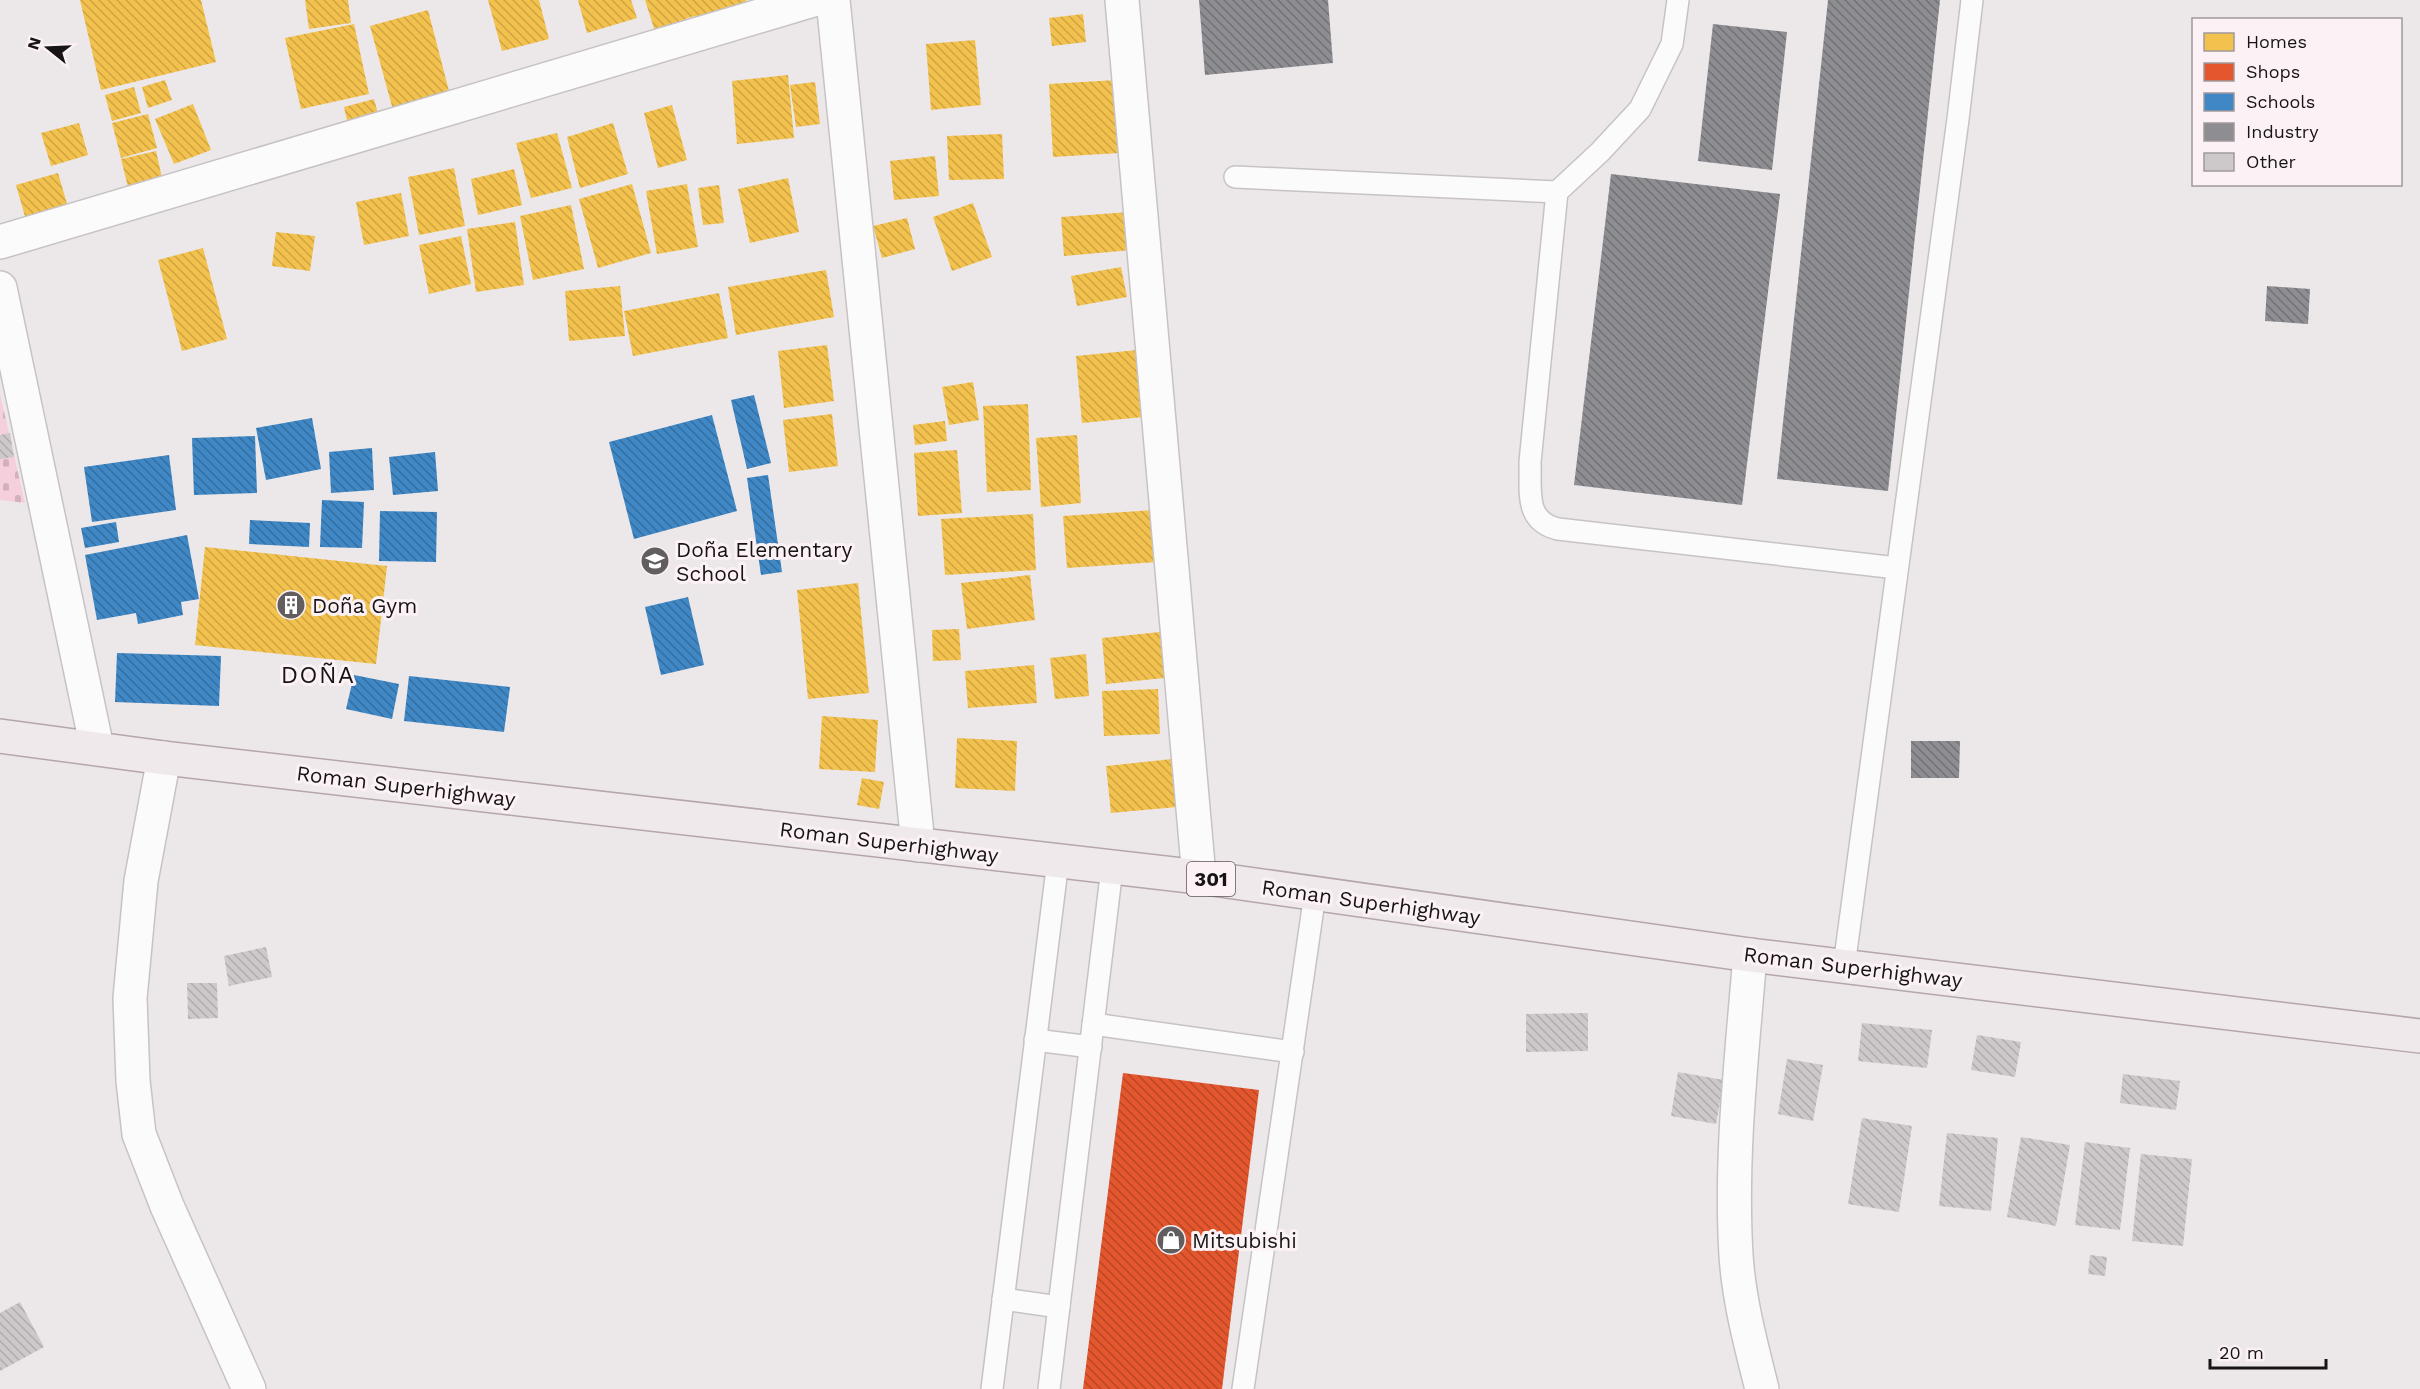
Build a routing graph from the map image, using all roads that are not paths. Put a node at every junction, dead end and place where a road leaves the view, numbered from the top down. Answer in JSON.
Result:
{"nodes":[{"id":1,"x":813,"y":0,"type":"edge"},
{"id":2,"x":833,"y":0,"type":"edge"},
{"id":3,"x":1122,"y":0,"type":"edge"},
{"id":4,"x":1678,"y":0,"type":"edge"},
{"id":5,"x":1972,"y":0,"type":"edge"},
{"id":6,"x":1235,"y":177,"type":"dead end"},
{"id":7,"x":1557,"y":192,"type":"junction"},
{"id":8,"x":0,"y":242,"type":"edge"},
{"id":9,"x":0,"y":288,"type":"edge"},
{"id":10,"x":1897,"y":568,"type":"junction"},
{"id":11,"x":0,"y":736,"type":"edge"},
{"id":12,"x":97,"y":748,"type":"junction"},
{"id":13,"x":164,"y":758,"type":"junction"},
{"id":14,"x":918,"y":845,"type":"junction"},
{"id":15,"x":1058,"y":861,"type":"junction"},
{"id":16,"x":1112,"y":868,"type":"junction"},
{"id":17,"x":1199,"y":877,"type":"junction"},
{"id":18,"x":1315,"y":894,"type":"junction"},
{"id":19,"x":1750,"y":956,"type":"junction"},
{"id":20,"x":1844,"y":966,"type":"junction"},
{"id":21,"x":1094,"y":1024,"type":"junction"},
{"id":22,"x":2420,"y":1036,"type":"edge"},
{"id":23,"x":1035,"y":1040,"type":"junction"},
{"id":24,"x":1091,"y":1047,"type":"junction"},
{"id":25,"x":1293,"y":1052,"type":"junction"},
{"id":26,"x":1003,"y":1299,"type":"junction"},
{"id":27,"x":1059,"y":1307,"type":"junction"},
{"id":28,"x":249,"y":1389,"type":"edge"},
{"id":29,"x":992,"y":1389,"type":"edge"},
{"id":30,"x":1049,"y":1389,"type":"edge"},
{"id":31,"x":1244,"y":1389,"type":"edge"},
{"id":32,"x":1762,"y":1389,"type":"edge"}],
"edges":[{"from":1,"to":8,"type":"street"},
{"from":2,"to":14,"type":"street"},
{"from":3,"to":17,"type":"street"},
{"from":4,"to":7,"type":"lane"},
{"from":5,"to":10,"type":"lane"},
{"from":6,"to":7,"type":"lane"},
{"from":7,"to":10,"type":"lane"},
{"from":9,"to":12,"type":"street"},
{"from":10,"to":20,"type":"lane"},
{"from":11,"to":12,"type":"main road","name":"Roman Superhighway","number":"301"},
{"from":12,"to":13,"type":"main road","name":"Roman Superhighway","number":"301"},
{"from":13,"to":14,"type":"main road","name":"Roman Superhighway","number":"301"},
{"from":13,"to":28,"type":"street"},
{"from":14,"to":15,"type":"main road","name":"Roman Superhighway","number":"301"},
{"from":15,"to":16,"type":"main road","name":"Roman Superhighway","number":"301"},
{"from":15,"to":23,"type":"lane"},
{"from":16,"to":17,"type":"main road","name":"Roman Superhighway","number":"301"},
{"from":16,"to":21,"type":"lane"},
{"from":17,"to":18,"type":"main road","name":"Roman Superhighway","number":"301"},
{"from":18,"to":19,"type":"main road","name":"Roman Superhighway","number":"301"},
{"from":18,"to":25,"type":"lane"},
{"from":19,"to":20,"type":"main road","name":"Roman Superhighway","number":"301"},
{"from":19,"to":32,"type":"street"},
{"from":20,"to":22,"type":"main road","name":"Roman Superhighway","number":"301"},
{"from":21,"to":24,"type":"lane"},
{"from":21,"to":25,"type":"lane"},
{"from":23,"to":24,"type":"lane"},
{"from":23,"to":26,"type":"lane"},
{"from":24,"to":27,"type":"lane"},
{"from":25,"to":31,"type":"lane"},
{"from":26,"to":27,"type":"lane"},
{"from":26,"to":29,"type":"lane"},
{"from":27,"to":30,"type":"lane"}]}
